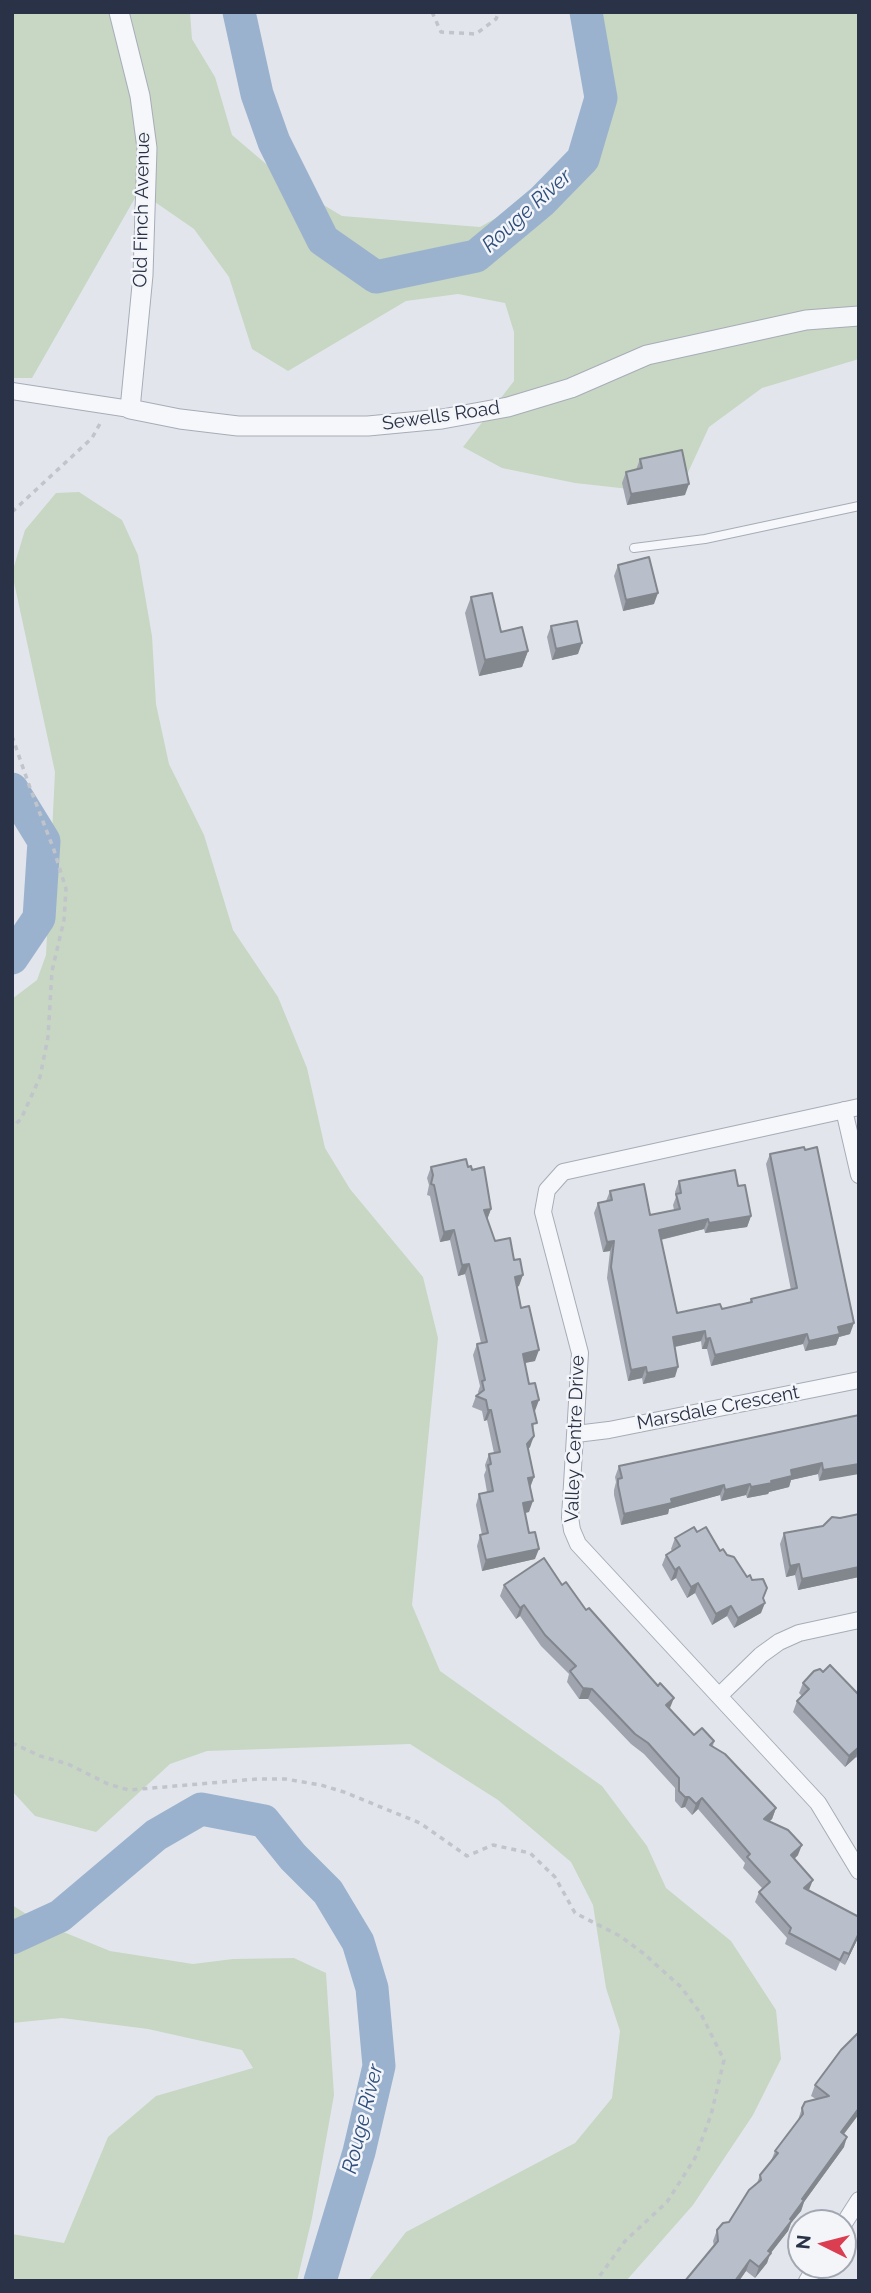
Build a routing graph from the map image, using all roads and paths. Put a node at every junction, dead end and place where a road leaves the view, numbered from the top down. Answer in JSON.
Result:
{"nodes":[{"id":1,"x":120,"y":12,"type":"edge"},
{"id":2,"x":432,"y":12,"type":"edge"},
{"id":3,"x":499,"y":12,"type":"edge"},
{"id":4,"x":859,"y":316,"type":"edge"},
{"id":5,"x":12,"y":391,"type":"edge"},
{"id":6,"x":120,"y":407,"type":"junction"},
{"id":7,"x":859,"y":506,"type":"edge"},
{"id":8,"x":12,"y":512,"type":"edge"},
{"id":9,"x":634,"y":548,"type":"dead end"},
{"id":10,"x":12,"y":736,"type":"edge"},
{"id":11,"x":851,"y":1108,"type":"edge"},
{"id":12,"x":12,"y":1127,"type":"edge"},
{"id":13,"x":859,"y":1175,"type":"edge"},
{"id":14,"x":859,"y":1380,"type":"edge"},
{"id":15,"x":576,"y":1434,"type":"junction"},
{"id":16,"x":859,"y":1620,"type":"edge"},
{"id":17,"x":720,"y":1695,"type":"junction"},
{"id":18,"x":12,"y":1743,"type":"edge"},
{"id":19,"x":859,"y":1871,"type":"edge"},
{"id":20,"x":596,"y":2281,"type":"edge"}],
"edges":[{"from":1,"to":6,"type":"street","name":"Old Finch Avenue"},
{"from":2,"to":3,"type":"path"},
{"from":4,"to":6,"type":"street","name":"Sewells Road"},
{"from":5,"to":6,"type":"street","name":"Sewells Road"},
{"from":6,"to":8,"type":"path"},
{"from":7,"to":9,"type":"lane"},
{"from":10,"to":12,"type":"path"},
{"from":11,"to":13,"type":"street"},
{"from":11,"to":15,"type":"street","name":"Valley Centre Drive"},
{"from":14,"to":15,"type":"street","name":"Marsdale Crescent"},
{"from":15,"to":17,"type":"street","name":"Valley Centre Drive"},
{"from":16,"to":17,"type":"street"},
{"from":17,"to":19,"type":"street","name":"Valley Centre Drive"},
{"from":18,"to":20,"type":"path"}]}
